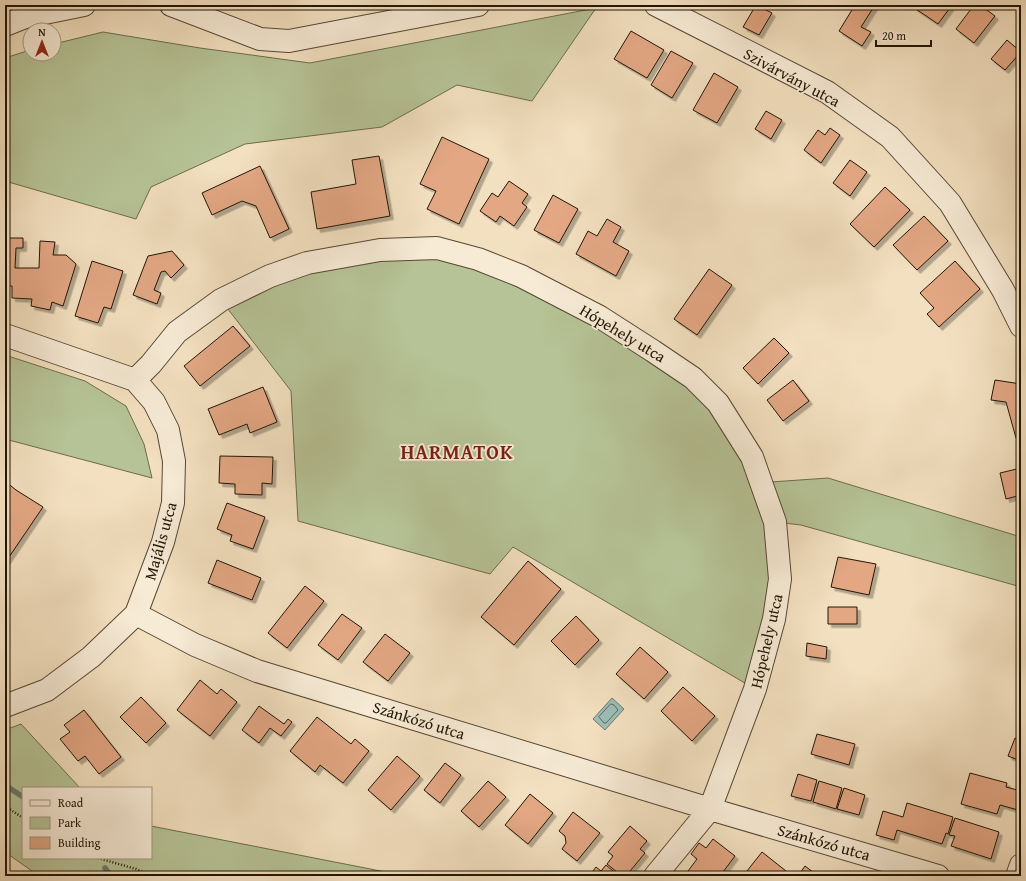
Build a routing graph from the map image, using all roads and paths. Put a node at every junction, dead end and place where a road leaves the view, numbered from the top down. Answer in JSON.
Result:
{"nodes":[{"id":1,"x":84,"y":5,"type":"edge"},
{"id":2,"x":171,"y":5,"type":"edge"},
{"id":3,"x":478,"y":5,"type":"edge"},
{"id":4,"x":656,"y":5,"type":"edge"},
{"id":5,"x":212,"y":13,"type":"edge"},
{"id":6,"x":5,"y":25,"type":"edge"},
{"id":7,"x":1021,"y":326,"type":"edge"},
{"id":8,"x":5,"y":335,"type":"edge"},
{"id":9,"x":134,"y":380,"type":"junction"},
{"id":10,"x":136,"y":614,"type":"junction"},
{"id":11,"x":5,"y":706,"type":"edge"},
{"id":12,"x":5,"y":806,"type":"edge"},
{"id":13,"x":710,"y":809,"type":"junction"},
{"id":14,"x":22,"y":817,"type":"edge"},
{"id":15,"x":101,"y":859,"type":"edge"},
{"id":16,"x":1021,"y":865,"type":"edge"},
{"id":17,"x":151,"y":876,"type":"edge"},
{"id":18,"x":656,"y":876,"type":"edge"},
{"id":19,"x":938,"y":876,"type":"edge"},
{"id":20,"x":1017,"y":876,"type":"edge"}],
"edges":[{"from":1,"to":6,"type":"street"},
{"from":2,"to":5,"type":"street"},
{"from":3,"to":5,"type":"street"},
{"from":4,"to":7,"type":"street","name":"Szivárvány utca"},
{"from":8,"to":9,"type":"street","name":"Majális utca"},
{"from":9,"to":10,"type":"street","name":"Majális utca"},
{"from":9,"to":13,"type":"street","name":"Hópehely utca"},
{"from":10,"to":11,"type":"street","name":"Majális utca"},
{"from":10,"to":13,"type":"street","name":"Szánkózó utca"},
{"from":12,"to":14,"type":"path"},
{"from":13,"to":18,"type":"street"},
{"from":13,"to":19,"type":"street","name":"Szánkózó utca"},
{"from":15,"to":17,"type":"path"},
{"from":16,"to":20,"type":"street"}]}
